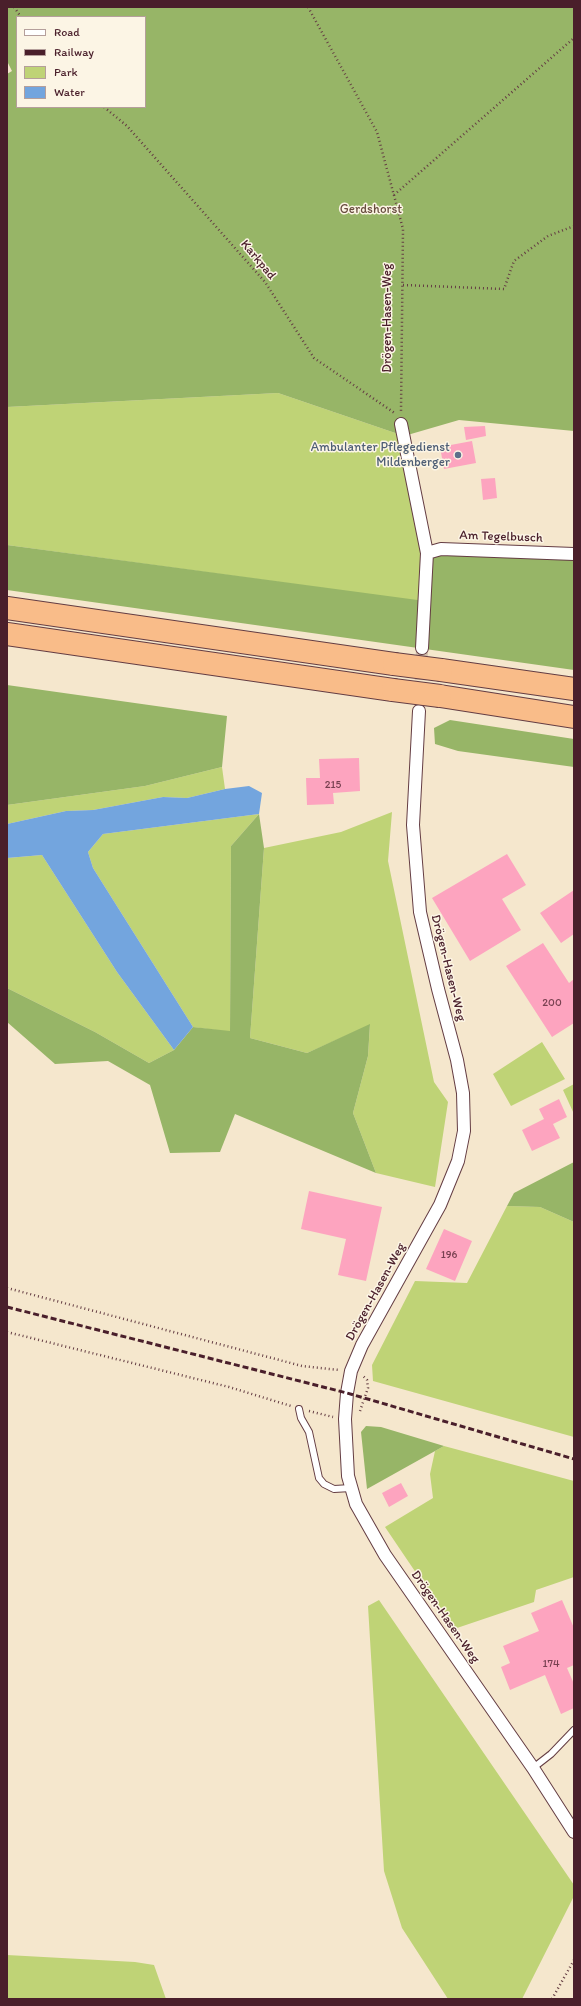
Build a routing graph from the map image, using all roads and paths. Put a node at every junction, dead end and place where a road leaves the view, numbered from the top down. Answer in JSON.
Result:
{"nodes":[{"id":1,"x":14,"y":7,"type":"edge"},
{"id":2,"x":308,"y":7,"type":"edge"},
{"id":3,"x":20,"y":16,"type":"edge"},
{"id":4,"x":574,"y":38,"type":"edge"},
{"id":5,"x":105,"y":108,"type":"edge"},
{"id":6,"x":394,"y":195,"type":"junction"},
{"id":7,"x":574,"y":226,"type":"edge"},
{"id":8,"x":402,"y":286,"type":"junction"},
{"id":9,"x":401,"y":420,"type":"junction"},
{"id":10,"x":427,"y":553,"type":"junction"},
{"id":11,"x":574,"y":554,"type":"edge"},
{"id":12,"x":7,"y":608,"type":"edge"},
{"id":13,"x":7,"y":634,"type":"edge"},
{"id":14,"x":422,"y":648,"type":"tunnel mouth"},
{"id":15,"x":574,"y":689,"type":"edge"},
{"id":16,"x":419,"y":711,"type":"tunnel mouth"},
{"id":17,"x":574,"y":716,"type":"edge"},
{"id":18,"x":7,"y":1288,"type":"edge"},
{"id":19,"x":7,"y":1332,"type":"edge"},
{"id":20,"x":351,"y":1371,"type":"junction"},
{"id":21,"x":299,"y":1409,"type":"junction"},
{"id":22,"x":345,"y":1419,"type":"junction"},
{"id":23,"x":351,"y":1488,"type":"junction"},
{"id":24,"x":574,"y":1730,"type":"edge"},
{"id":25,"x":534,"y":1768,"type":"junction"},
{"id":26,"x":574,"y":1832,"type":"edge"},
{"id":27,"x":574,"y":1960,"type":"edge"},
{"id":28,"x":552,"y":1999,"type":"edge"}],
"edges":[{"from":1,"to":3,"type":"path"},
{"from":2,"to":6,"type":"path","name":"Drögen-Hasen-Weg"},
{"from":4,"to":6,"type":"path"},
{"from":5,"to":9,"type":"path","name":"Karkpad"},
{"from":6,"to":8,"type":"path","name":"Drögen-Hasen-Weg"},
{"from":7,"to":8,"type":"path"},
{"from":8,"to":9,"type":"path","name":"Drögen-Hasen-Weg"},
{"from":9,"to":10,"type":"street"},
{"from":10,"to":11,"type":"street","name":"Am Tegelbusch"},
{"from":10,"to":14,"type":"street"},
{"from":12,"to":15,"type":"highway","bridge":true},
{"from":13,"to":17,"type":"highway","bridge":true},
{"from":16,"to":20,"type":"street","name":"Drögen-Hasen-Weg"},
{"from":18,"to":20,"type":"path"},
{"from":19,"to":21,"type":"path"},
{"from":20,"to":22,"type":"street","name":"Drögen-Hasen-Weg"},
{"from":21,"to":22,"type":"path"},
{"from":21,"to":23,"type":"lane"},
{"from":22,"to":23,"type":"street","name":"Drögen-Hasen-Weg"},
{"from":23,"to":25,"type":"street","name":"Drögen-Hasen-Weg"},
{"from":24,"to":25,"type":"lane"},
{"from":25,"to":26,"type":"street","name":"Drögen-Hasen-Weg"},
{"from":27,"to":28,"type":"path"}]}
